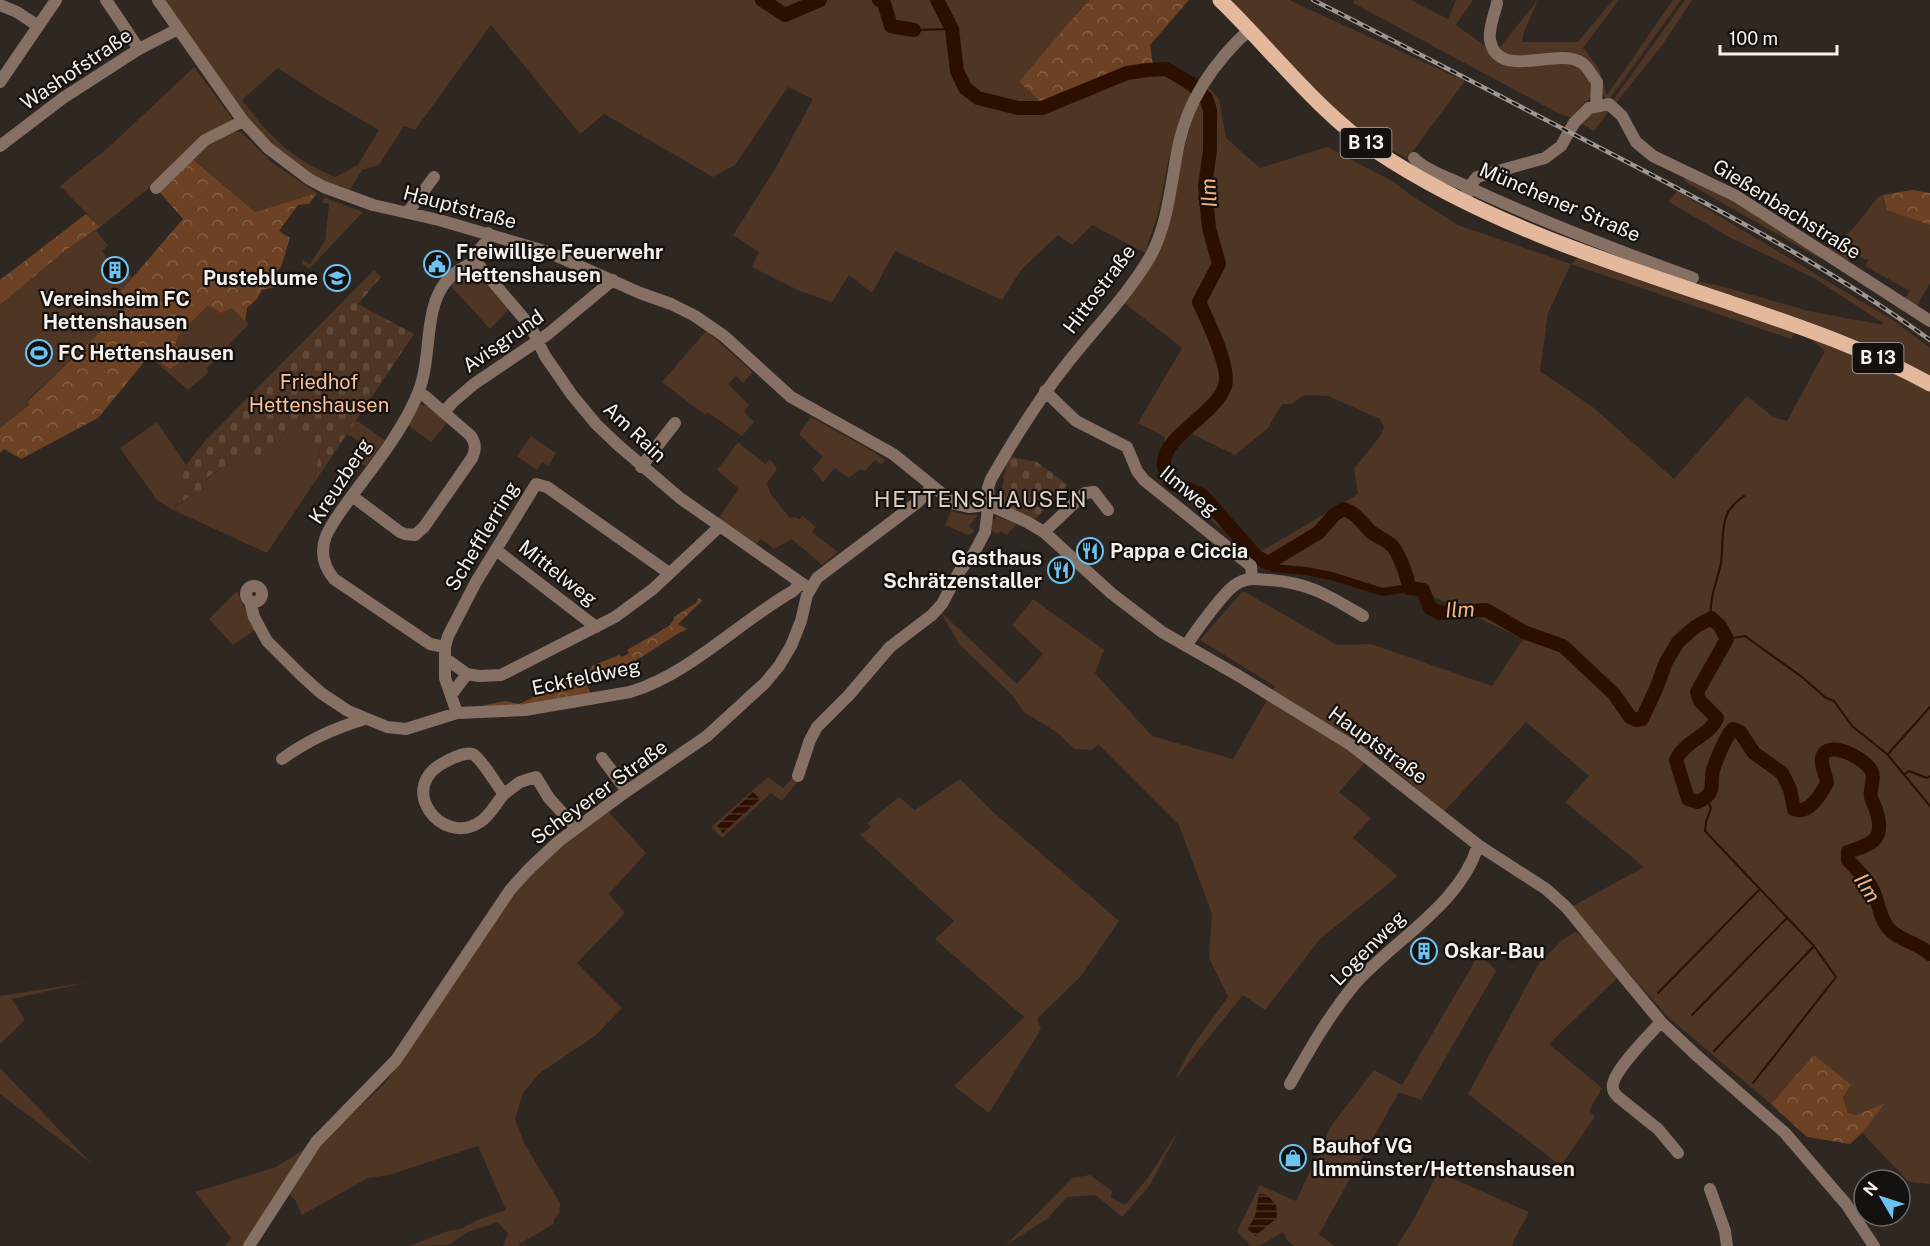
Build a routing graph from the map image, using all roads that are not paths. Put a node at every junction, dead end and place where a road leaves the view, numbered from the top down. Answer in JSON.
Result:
{"nodes":[{"id":1,"x":56,"y":0,"type":"edge"},
{"id":2,"x":105,"y":0,"type":"edge"},
{"id":3,"x":158,"y":0,"type":"edge"},
{"id":4,"x":1220,"y":0,"type":"edge"},
{"id":5,"x":1497,"y":3,"type":"dead end"},
{"id":6,"x":0,"y":5,"type":"edge"},
{"id":7,"x":38,"y":26,"type":"junction"},
{"id":8,"x":178,"y":29,"type":"junction"},
{"id":9,"x":1250,"y":29,"type":"junction"},
{"id":10,"x":139,"y":49,"type":"junction"},
{"id":11,"x":0,"y":82,"type":"edge"},
{"id":12,"x":1596,"y":105,"type":"junction"},
{"id":13,"x":243,"y":121,"type":"junction"},
{"id":14,"x":0,"y":146,"type":"edge"},
{"id":15,"x":1414,"y":158,"type":"dead end"},
{"id":16,"x":434,"y":177,"type":"dead end"},
{"id":17,"x":156,"y":189,"type":"dead end"},
{"id":18,"x":1467,"y":194,"type":"junction"},
{"id":19,"x":408,"y":212,"type":"junction"},
{"id":20,"x":488,"y":233,"type":"junction"},
{"id":21,"x":476,"y":262,"type":"junction"},
{"id":22,"x":1693,"y":278,"type":"dead end"},
{"id":23,"x":613,"y":280,"type":"junction"},
{"id":24,"x":1930,"y":321,"type":"edge"},
{"id":25,"x":538,"y":339,"type":"junction"},
{"id":26,"x":1930,"y":384,"type":"edge"},
{"id":27,"x":1045,"y":391,"type":"junction"},
{"id":28,"x":419,"y":392,"type":"junction"},
{"id":29,"x":444,"y":412,"type":"junction"},
{"id":30,"x":675,"y":423,"type":"dead end"},
{"id":31,"x":641,"y":466,"type":"junction"},
{"id":32,"x":933,"y":486,"type":"junction"},
{"id":33,"x":352,"y":496,"type":"junction"},
{"id":34,"x":989,"y":501,"type":"junction"},
{"id":35,"x":1108,"y":510,"type":"dead end"},
{"id":36,"x":719,"y":527,"type":"junction"},
{"id":37,"x":1044,"y":532,"type":"junction"},
{"id":38,"x":496,"y":550,"type":"junction"},
{"id":39,"x":669,"y":573,"type":"junction"},
{"id":40,"x":1252,"y":578,"type":"junction"},
{"id":41,"x":805,"y":586,"type":"junction"},
{"id":42,"x":250,"y":601,"type":"dead end"},
{"id":43,"x":1363,"y":616,"type":"dead end"},
{"id":44,"x":596,"y":627,"type":"junction"},
{"id":45,"x":1186,"y":646,"type":"junction"},
{"id":46,"x":445,"y":652,"type":"junction"},
{"id":47,"x":467,"y":674,"type":"junction"},
{"id":48,"x":452,"y":694,"type":"junction"},
{"id":49,"x":457,"y":713,"type":"junction"},
{"id":50,"x":365,"y":719,"type":"junction"},
{"id":51,"x":602,"y":758,"type":"dead end"},
{"id":52,"x":282,"y":759,"type":"dead end"},
{"id":53,"x":798,"y":776,"type":"dead end"},
{"id":54,"x":627,"y":791,"type":"junction"},
{"id":55,"x":504,"y":794,"type":"junction"},
{"id":56,"x":576,"y":828,"type":"junction"},
{"id":57,"x":1478,"y":845,"type":"junction"},
{"id":58,"x":1661,"y":1022,"type":"junction"},
{"id":59,"x":1290,"y":1084,"type":"dead end"},
{"id":60,"x":1678,"y":1153,"type":"dead end"},
{"id":61,"x":1710,"y":1189,"type":"dead end"},
{"id":62,"x":249,"y":1246,"type":"edge"},
{"id":63,"x":1727,"y":1246,"type":"edge"},
{"id":64,"x":1874,"y":1246,"type":"edge"}],
"edges":[{"from":1,"to":7,"type":"street"},
{"from":2,"to":10,"type":"street"},
{"from":3,"to":8,"type":"street","name":"Hauptstraße"},
{"from":4,"to":9,"type":"main road","name":"Münchener Straße","number":"B 13"},
{"from":5,"to":12,"type":"street"},
{"from":6,"to":7,"type":"street"},
{"from":7,"to":11,"type":"street"},
{"from":8,"to":10,"type":"street","name":"Washofstraße"},
{"from":8,"to":13,"type":"street","name":"Hauptstraße"},
{"from":9,"to":18,"type":"main road","name":"Münchener Straße","number":"B 13"},
{"from":9,"to":27,"type":"street","name":"Hittostraße"},
{"from":10,"to":14,"type":"street","name":"Washofstraße"},
{"from":12,"to":18,"type":"street"},
{"from":12,"to":24,"type":"street","name":"Gießenbachstraße"},
{"from":13,"to":17,"type":"street"},
{"from":13,"to":19,"type":"street","name":"Hauptstraße"},
{"from":15,"to":18,"type":"street","name":"Münchener Straße"},
{"from":16,"to":19,"type":"street"},
{"from":18,"to":22,"type":"street","name":"Münchener Straße"},
{"from":18,"to":26,"type":"main road","number":"B 13"},
{"from":19,"to":20,"type":"street","name":"Hauptstraße"},
{"from":20,"to":21,"type":"street"},
{"from":20,"to":23,"type":"street","name":"Hauptstraße"},
{"from":21,"to":25,"type":"street","name":"Am Rain"},
{"from":21,"to":28,"type":"street","name":"Kreuzberg"},
{"from":23,"to":25,"type":"street","name":"Avisgrund"},
{"from":23,"to":32,"type":"street","name":"Hauptstraße"},
{"from":25,"to":29,"type":"street","name":"Avisgrund"},
{"from":25,"to":31,"type":"street","name":"Am Rain"},
{"from":27,"to":34,"type":"street","name":"Hittostraße"},
{"from":27,"to":40,"type":"street","name":"Ilmweg"},
{"from":28,"to":29,"type":"street"},
{"from":28,"to":33,"type":"street","name":"Kreuzberg"},
{"from":29,"to":33,"type":"street"},
{"from":30,"to":31,"type":"street"},
{"from":31,"to":36,"type":"street","name":"Am Rain"},
{"from":32,"to":34,"type":"street","name":"Hauptstraße"},
{"from":32,"to":41,"type":"street","name":"Scheyerer Straße"},
{"from":33,"to":46,"type":"street","name":"Kreuzberg"},
{"from":34,"to":37,"type":"street","name":"Hauptstraße"},
{"from":34,"to":53,"type":"street","name":"Hittostraße"},
{"from":35,"to":37,"type":"street"},
{"from":36,"to":39,"type":"street"},
{"from":36,"to":41,"type":"street","name":"Am Rain"},
{"from":37,"to":45,"type":"street","name":"Hauptstraße"},
{"from":38,"to":39,"type":"street","name":"Schefflerring"},
{"from":38,"to":44,"type":"street","name":"Mittelweg"},
{"from":38,"to":46,"type":"street","name":"Schefflerring"},
{"from":39,"to":44,"type":"street"},
{"from":40,"to":43,"type":"street"},
{"from":40,"to":45,"type":"street"},
{"from":41,"to":49,"type":"street","name":"Eckfeldweg"},
{"from":41,"to":54,"type":"street","name":"Scheyerer Straße"},
{"from":42,"to":50,"type":"street","name":"Eckfeldweg"},
{"from":44,"to":47,"type":"street"},
{"from":45,"to":57,"type":"street","name":"Hauptstraße"},
{"from":46,"to":47,"type":"street"},
{"from":46,"to":48,"type":"street","name":"Schefflerring"},
{"from":47,"to":48,"type":"street"},
{"from":48,"to":49,"type":"street","name":"Schefflerring"},
{"from":49,"to":50,"type":"street","name":"Eckfeldweg"},
{"from":50,"to":52,"type":"street"},
{"from":51,"to":54,"type":"street"},
{"from":54,"to":56,"type":"street","name":"Scheyerer Straße"},
{"from":55,"to":55,"type":"street"},
{"from":55,"to":56,"type":"street"},
{"from":56,"to":62,"type":"street","name":"Scheyerer Straße"},
{"from":57,"to":58,"type":"street","name":"Hauptstraße"},
{"from":57,"to":59,"type":"street","name":"Logenweg"},
{"from":58,"to":60,"type":"street"},
{"from":58,"to":64,"type":"street","name":"Hauptstraße"},
{"from":61,"to":63,"type":"street"}]}
